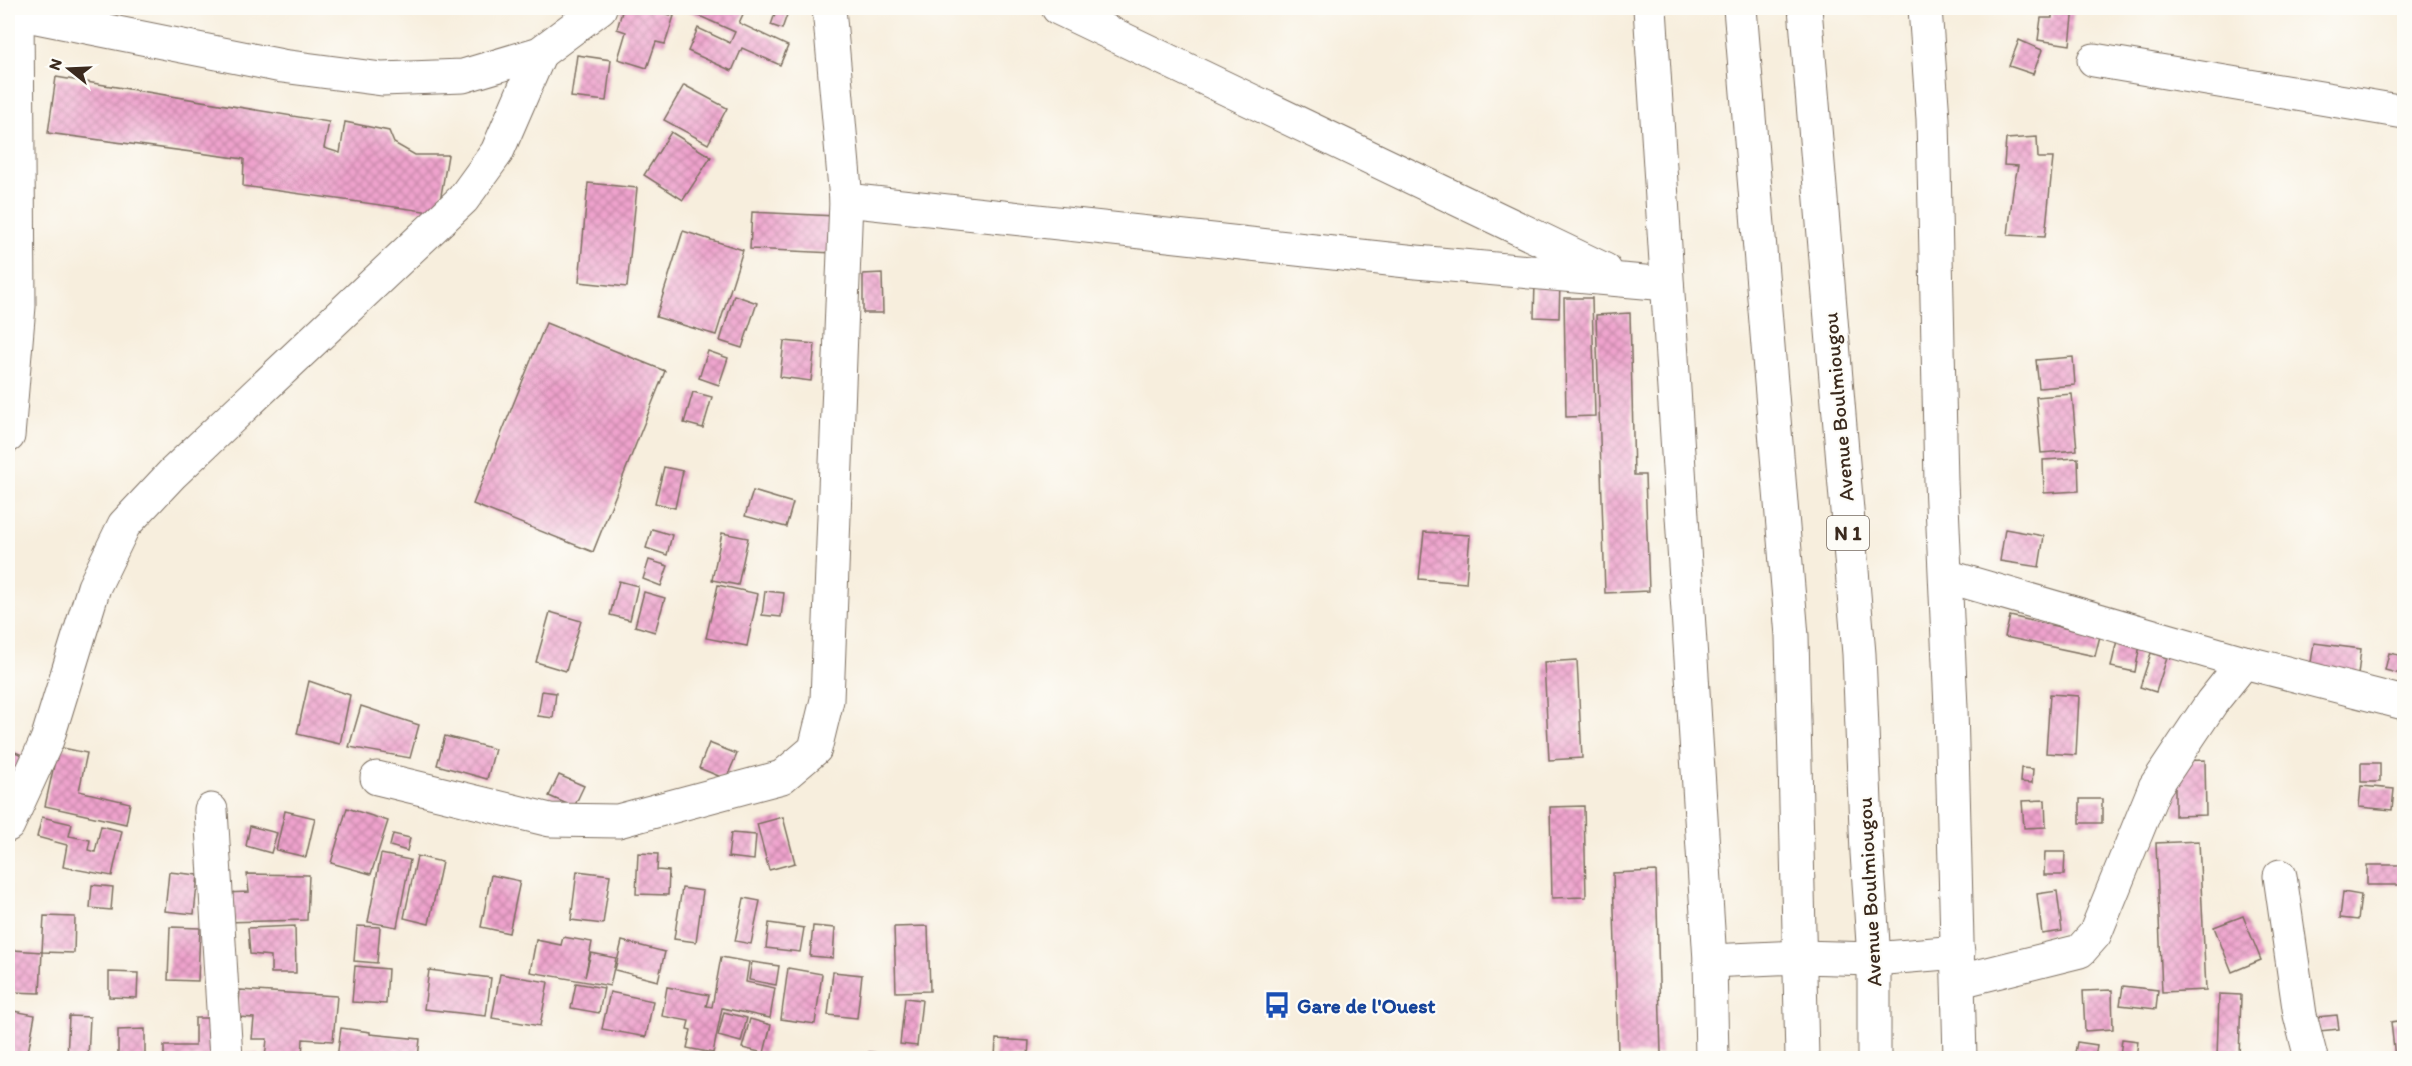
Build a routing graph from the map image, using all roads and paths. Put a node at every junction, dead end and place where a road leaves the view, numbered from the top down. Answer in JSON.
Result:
{"nodes":[{"id":1,"x":600,"y":8,"type":"edge"},
{"id":2,"x":829,"y":8,"type":"edge"},
{"id":3,"x":1058,"y":8,"type":"edge"},
{"id":4,"x":1650,"y":8,"type":"edge"},
{"id":5,"x":1740,"y":8,"type":"edge"},
{"id":6,"x":1805,"y":8,"type":"edge"},
{"id":7,"x":1925,"y":8,"type":"edge"},
{"id":8,"x":14,"y":11,"type":"edge"},
{"id":9,"x":540,"y":53,"type":"junction"},
{"id":10,"x":2094,"y":60,"type":"dead end"},
{"id":11,"x":2404,"y":112,"type":"edge"},
{"id":12,"x":846,"y":200,"type":"junction"},
{"id":13,"x":1625,"y":280,"type":"junction"},
{"id":14,"x":1667,"y":284,"type":"junction"},
{"id":15,"x":8,"y":436,"type":"edge"},
{"id":16,"x":1946,"y":576,"type":"junction"},
{"id":17,"x":2244,"y":662,"type":"junction"},
{"id":18,"x":2404,"y":703,"type":"edge"},
{"id":19,"x":376,"y":778,"type":"dead end"},
{"id":20,"x":211,"y":810,"type":"dead end"},
{"id":21,"x":8,"y":825,"type":"edge"},
{"id":22,"x":2280,"y":876,"type":"dead end"},
{"id":23,"x":1800,"y":957,"type":"junction"},
{"id":24,"x":1874,"y":959,"type":"junction"},
{"id":25,"x":1710,"y":961,"type":"junction"},
{"id":26,"x":1959,"y":966,"type":"junction"},
{"id":27,"x":2309,"y":1057,"type":"edge"},
{"id":28,"x":226,"y":1059,"type":"edge"},
{"id":29,"x":1712,"y":1059,"type":"edge"},
{"id":30,"x":1802,"y":1059,"type":"edge"},
{"id":31,"x":1874,"y":1059,"type":"edge"},
{"id":32,"x":1960,"y":1059,"type":"edge"}],
"edges":[{"from":1,"to":9,"type":"main road"},
{"from":2,"to":12,"type":"main road"},
{"from":3,"to":13,"type":"main road"},
{"from":4,"to":14,"type":"main road"},
{"from":5,"to":23,"type":"main road"},
{"from":6,"to":24,"type":"main road","name":"Avenue Boulmiougou","number":"N 1"},
{"from":7,"to":16,"type":"main road"},
{"from":8,"to":9,"type":"main road"},
{"from":8,"to":15,"type":"main road"},
{"from":9,"to":21,"type":"main road"},
{"from":10,"to":11,"type":"main road"},
{"from":12,"to":13,"type":"main road"},
{"from":12,"to":19,"type":"main road"},
{"from":13,"to":14,"type":"main road"},
{"from":14,"to":25,"type":"main road"},
{"from":16,"to":17,"type":"main road"},
{"from":16,"to":26,"type":"main road"},
{"from":17,"to":18,"type":"main road"},
{"from":17,"to":26,"type":"main road"},
{"from":20,"to":28,"type":"main road"},
{"from":22,"to":27,"type":"main road"},
{"from":23,"to":24,"type":"main road"},
{"from":23,"to":25,"type":"main road"},
{"from":23,"to":30,"type":"main road"},
{"from":24,"to":26,"type":"main road"},
{"from":24,"to":31,"type":"main road","name":"Avenue Boulmiougou","number":"N 1"},
{"from":25,"to":29,"type":"main road"},
{"from":26,"to":32,"type":"main road"}]}
